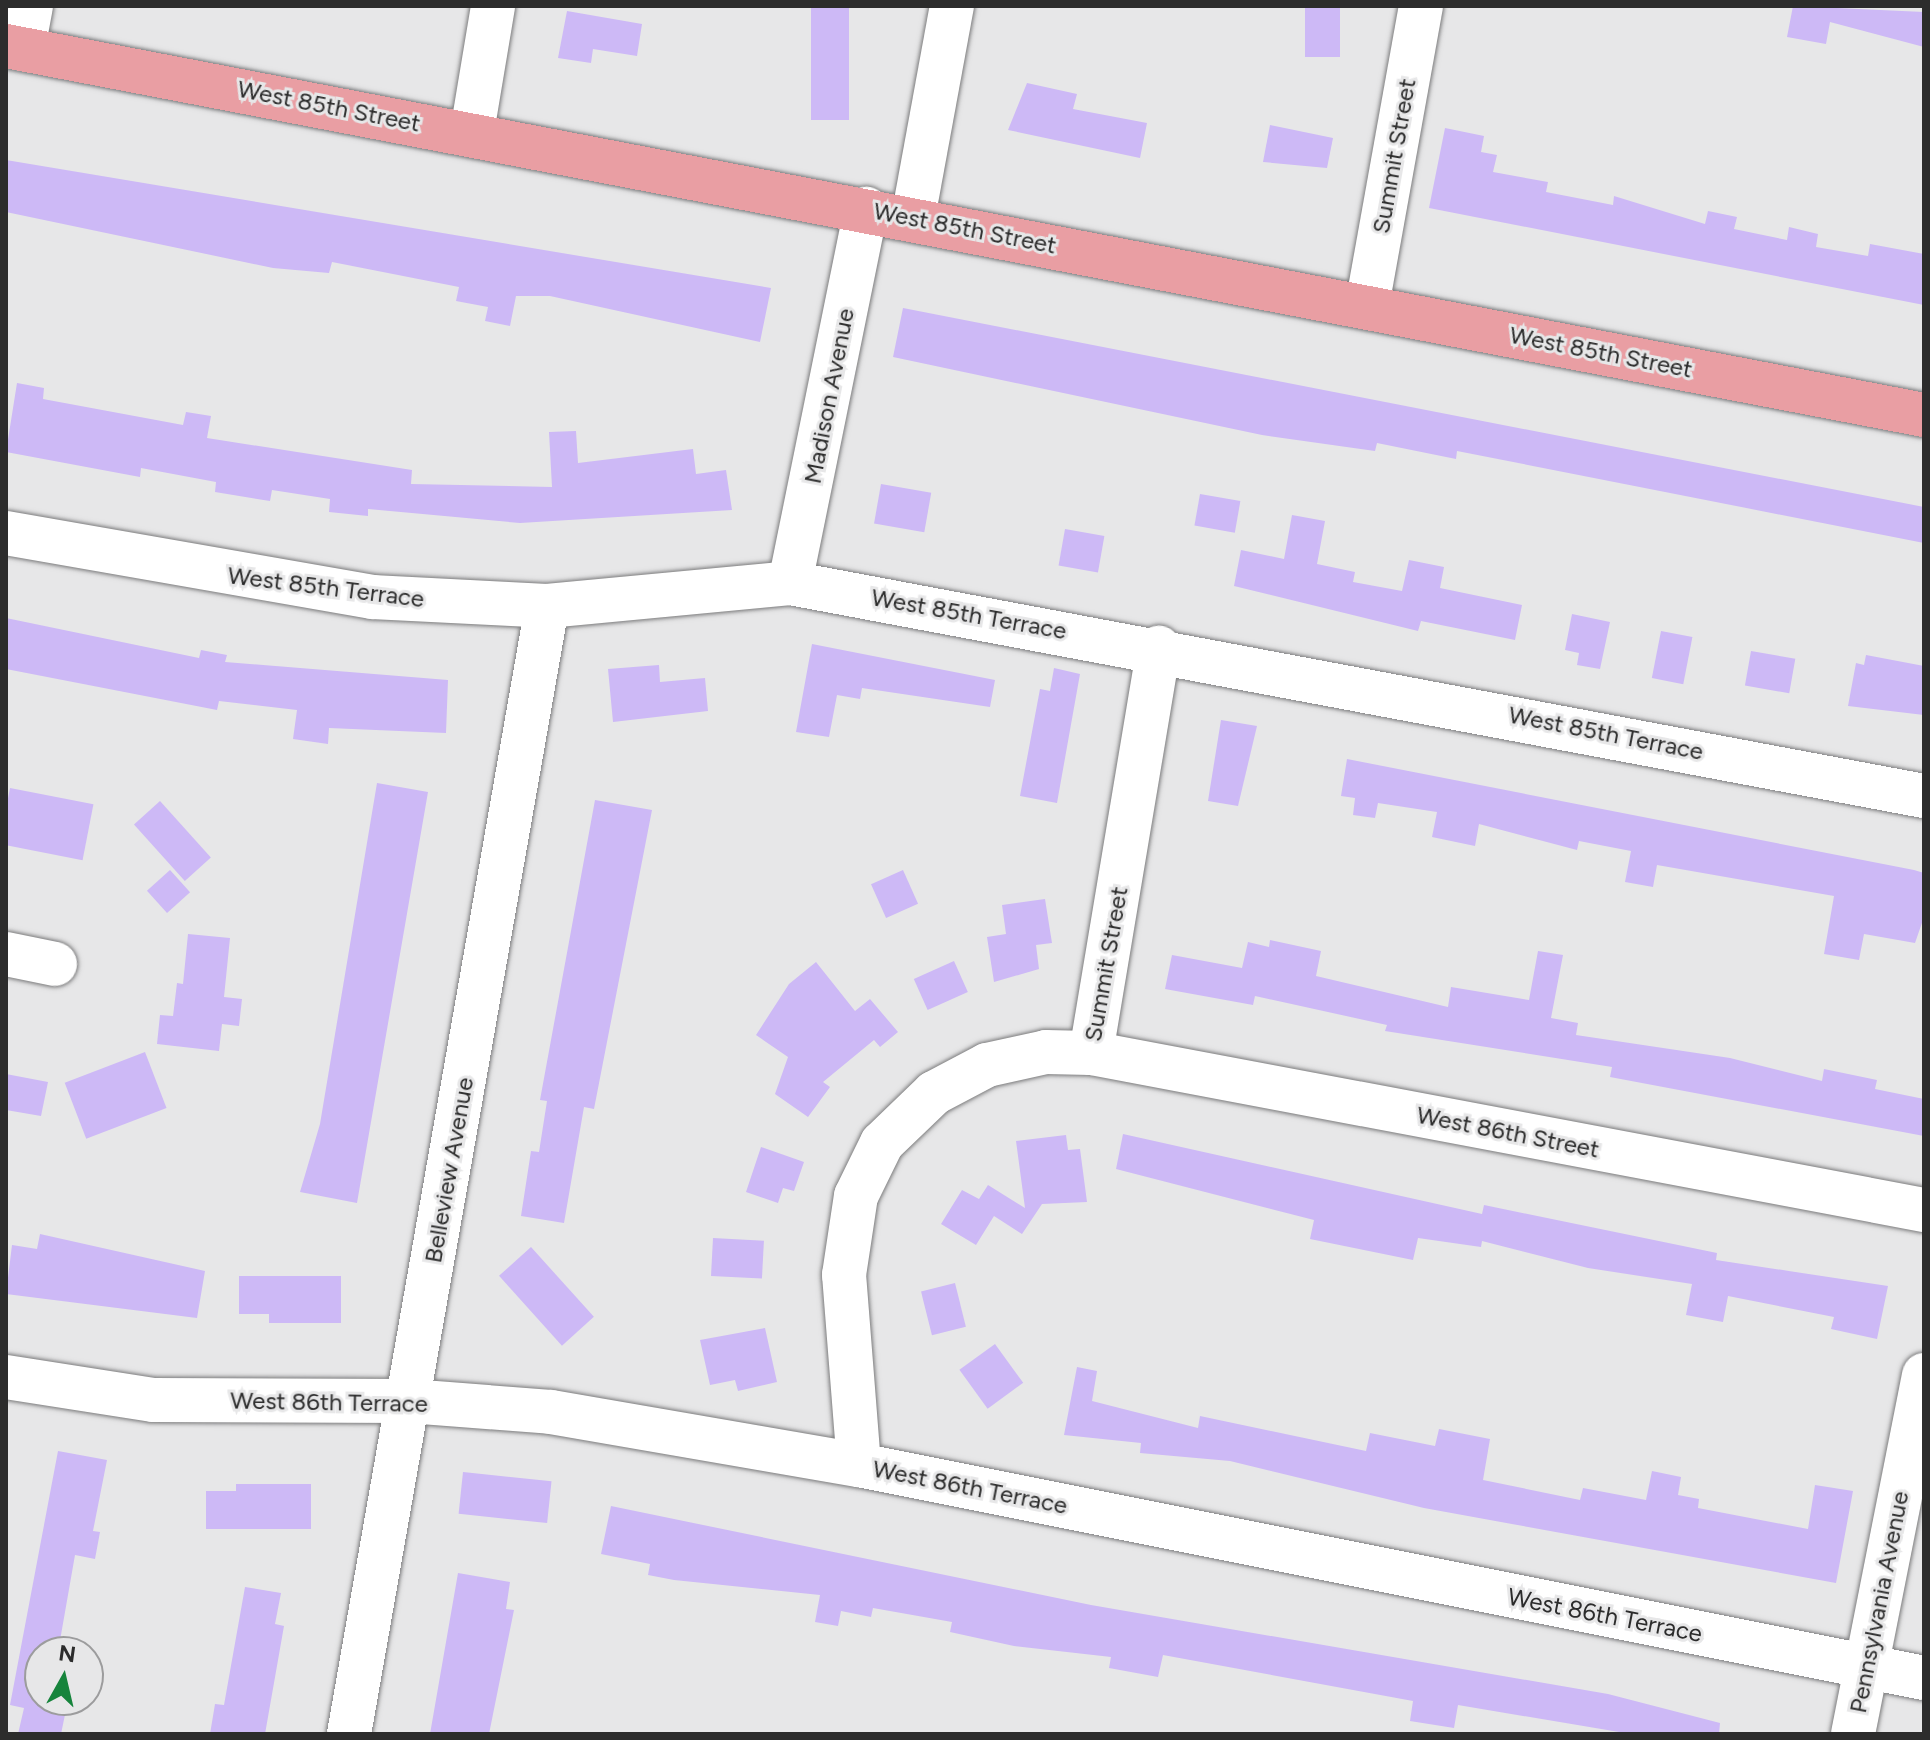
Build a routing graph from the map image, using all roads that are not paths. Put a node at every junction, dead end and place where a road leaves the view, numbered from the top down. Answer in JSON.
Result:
{"nodes":[{"id":1,"x":31,"y":6,"type":"edge"},
{"id":2,"x":493,"y":6,"type":"edge"},
{"id":3,"x":952,"y":6,"type":"edge"},
{"id":4,"x":1421,"y":6,"type":"edge"},
{"id":5,"x":15,"y":48,"type":"edge"},
{"id":6,"x":472,"y":132,"type":"junction"},
{"id":7,"x":866,"y":209,"type":"junction"},
{"id":8,"x":913,"y":218,"type":"junction"},
{"id":9,"x":1367,"y":306,"type":"junction"},
{"id":10,"x":1924,"y":415,"type":"edge"},
{"id":11,"x":6,"y":533,"type":"edge"},
{"id":12,"x":790,"y":583,"type":"junction"},
{"id":13,"x":547,"y":606,"type":"junction"},
{"id":14,"x":1159,"y":648,"type":"junction"},
{"id":15,"x":1924,"y":796,"type":"edge"},
{"id":16,"x":6,"y":954,"type":"edge"},
{"id":17,"x":55,"y":964,"type":"dead end"},
{"id":18,"x":1091,"y":1053,"type":"junction"},
{"id":19,"x":1924,"y":1210,"type":"edge"},
{"id":20,"x":1924,"y":1375,"type":"edge"},
{"id":21,"x":6,"y":1377,"type":"edge"},
{"id":22,"x":409,"y":1401,"type":"junction"},
{"id":23,"x":859,"y":1465,"type":"junction"},
{"id":24,"x":1866,"y":1667,"type":"junction"},
{"id":25,"x":1924,"y":1678,"type":"edge"},
{"id":26,"x":349,"y":1734,"type":"edge"},
{"id":27,"x":1853,"y":1734,"type":"edge"}],
"edges":[{"from":1,"to":5,"type":"street"},
{"from":2,"to":6,"type":"street"},
{"from":3,"to":8,"type":"street"},
{"from":4,"to":9,"type":"street","name":"Summit Street"},
{"from":5,"to":6,"type":"main road","name":"West 85th Street"},
{"from":6,"to":7,"type":"main road","name":"West 85th Street"},
{"from":7,"to":8,"type":"main road","name":"West 85th Street"},
{"from":7,"to":12,"type":"street","name":"Madison Avenue"},
{"from":8,"to":9,"type":"main road","name":"West 85th Street"},
{"from":9,"to":10,"type":"main road","name":"West 85th Street"},
{"from":11,"to":13,"type":"street","name":"West 85th Terrace"},
{"from":12,"to":13,"type":"street","name":"West 85th Terrace"},
{"from":12,"to":14,"type":"street","name":"West 85th Terrace"},
{"from":13,"to":22,"type":"street","name":"Belleview Avenue"},
{"from":14,"to":15,"type":"street","name":"West 85th Terrace"},
{"from":14,"to":18,"type":"street","name":"Summit Street"},
{"from":16,"to":17,"type":"street"},
{"from":18,"to":19,"type":"street","name":"West 86th Street"},
{"from":18,"to":23,"type":"street","name":"Summit Street"},
{"from":20,"to":24,"type":"street","name":"Pennsylvania Avenue"},
{"from":21,"to":22,"type":"street","name":"West 86th Terrace"},
{"from":22,"to":23,"type":"street","name":"West 86th Terrace"},
{"from":22,"to":26,"type":"street","name":"Belleview Avenue"},
{"from":23,"to":24,"type":"street","name":"West 86th Terrace"},
{"from":24,"to":25,"type":"street","name":"West 86th Terrace"},
{"from":24,"to":27,"type":"street","name":"Pennsylvania Avenue"}]}
